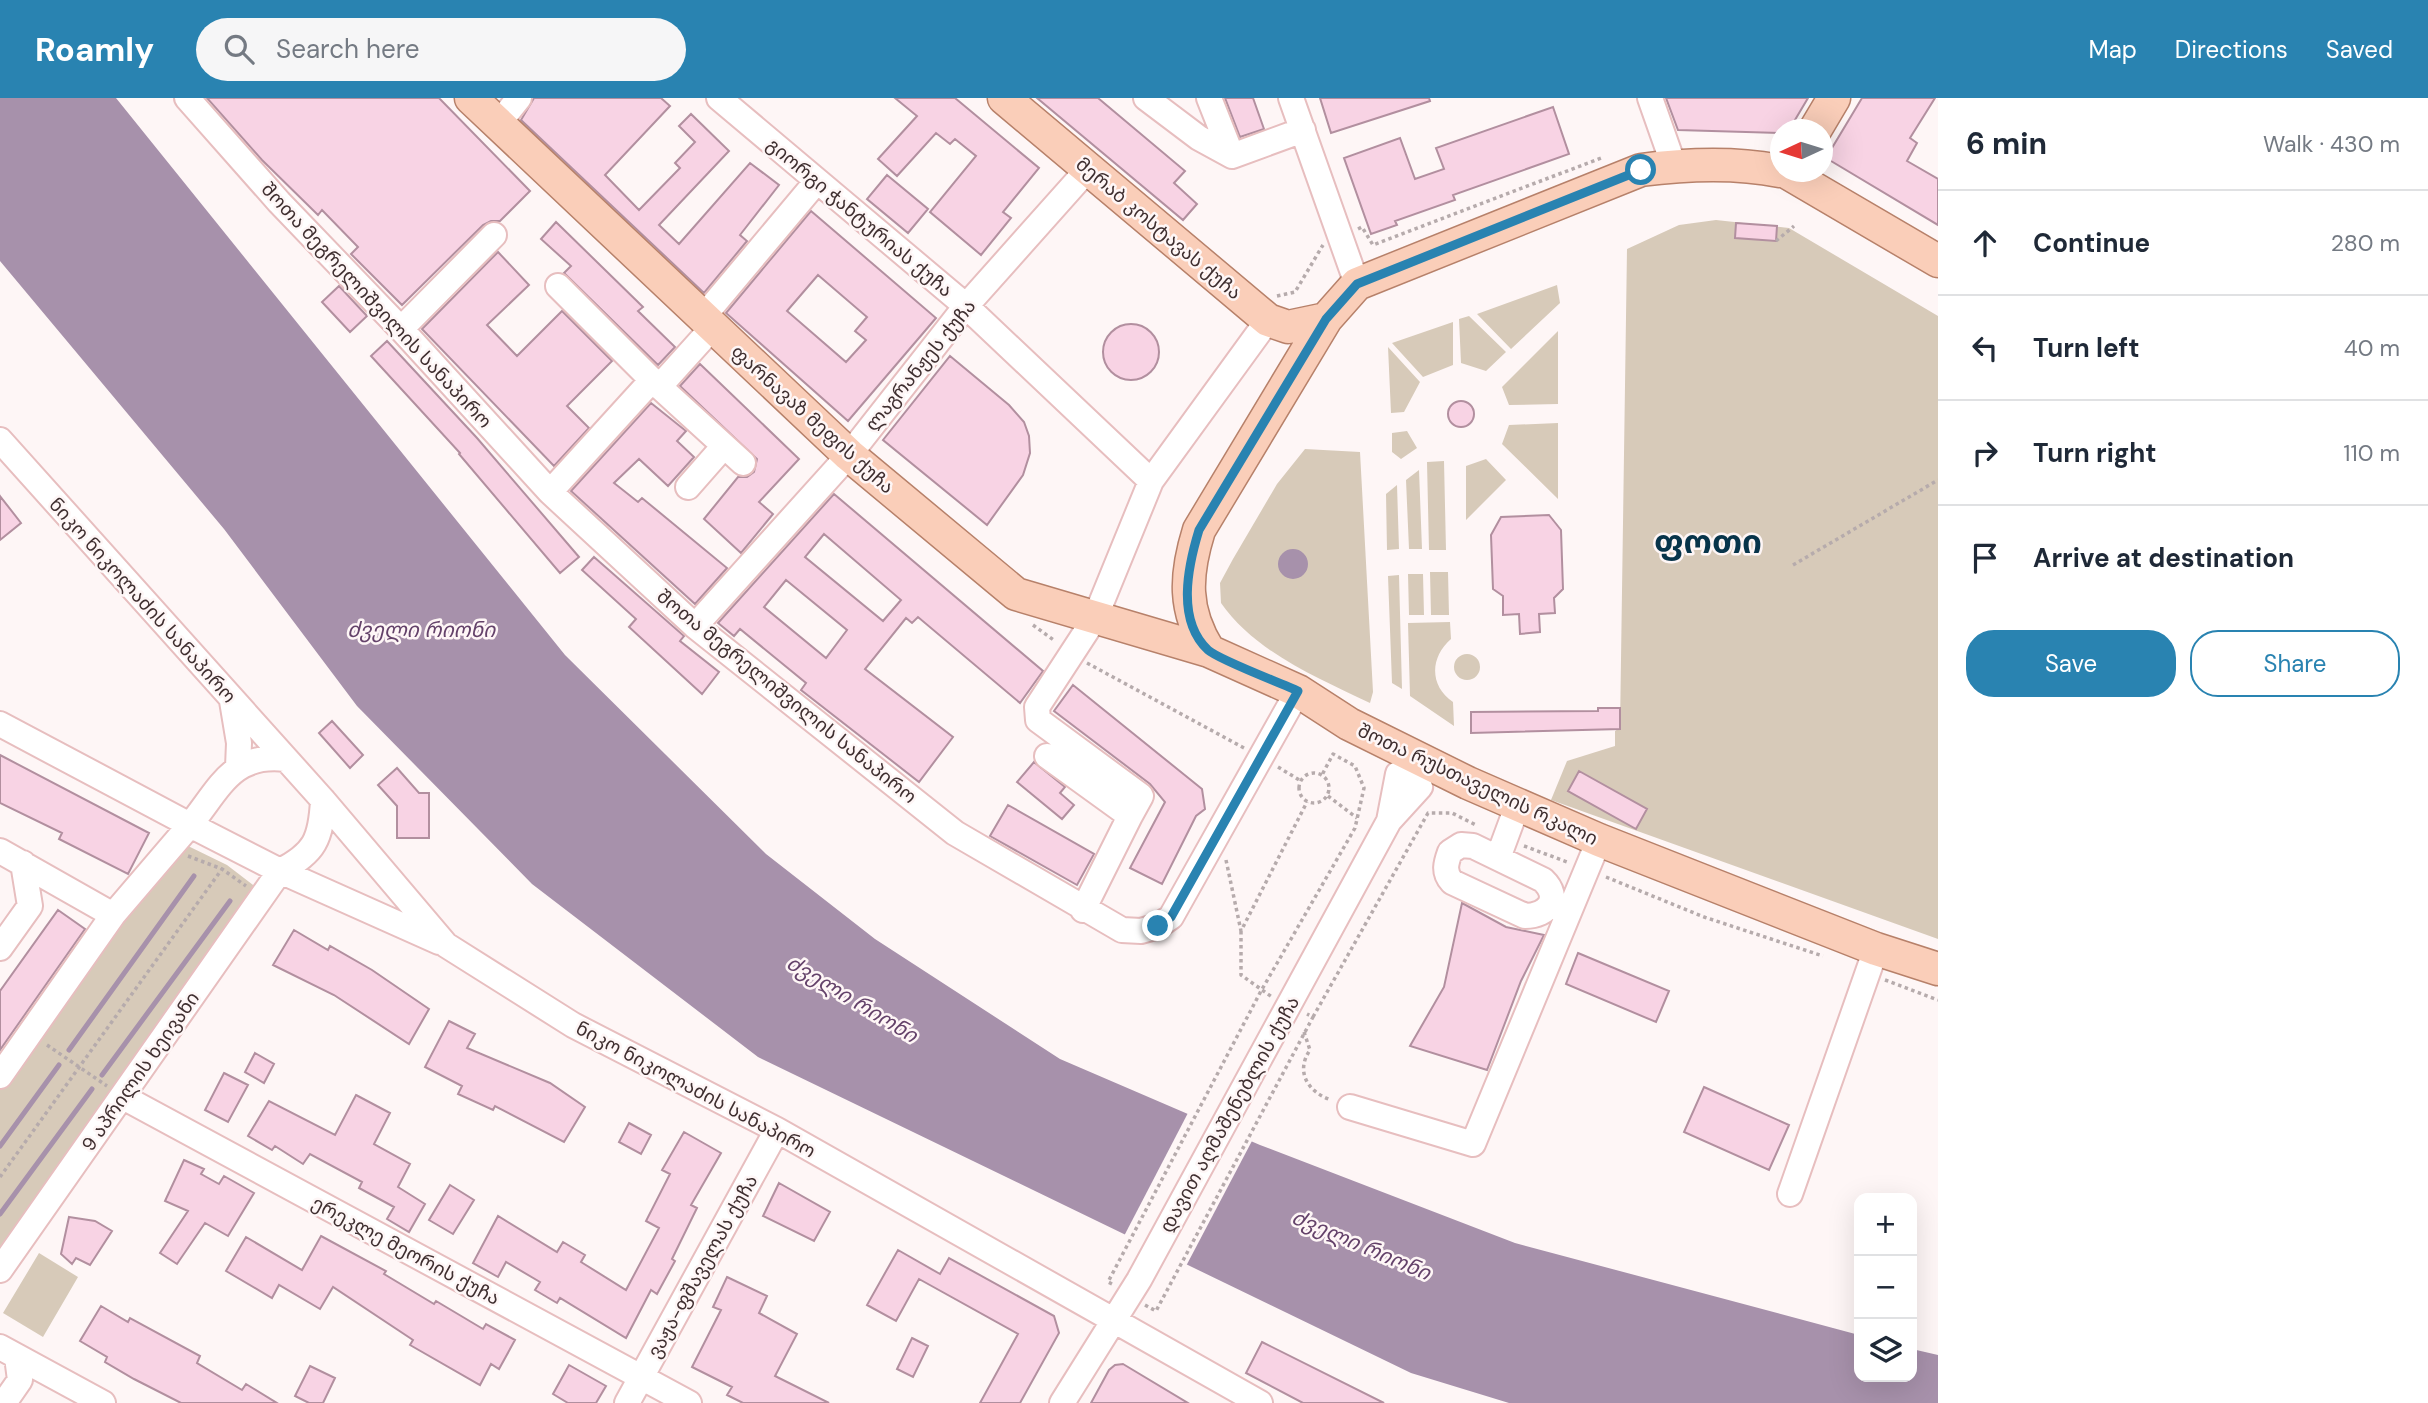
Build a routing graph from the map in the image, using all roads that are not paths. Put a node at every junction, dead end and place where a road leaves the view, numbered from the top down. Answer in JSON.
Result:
{"nodes":[{"id":1,"x":187,"y":98,"type":"edge"},
{"id":2,"x":471,"y":98,"type":"edge"},
{"id":3,"x":519,"y":98,"type":"edge"},
{"id":4,"x":719,"y":98,"type":"edge"},
{"id":5,"x":1146,"y":98,"type":"edge"},
{"id":6,"x":1209,"y":98,"type":"edge"},
{"id":7,"x":1291,"y":98,"type":"edge"},
{"id":8,"x":1650,"y":98,"type":"edge"},
{"id":9,"x":1834,"y":98,"type":"edge"},
{"id":10,"x":1012,"y":101,"type":"edge"},
{"id":11,"x":1822,"y":119,"type":"edge"},
{"id":12,"x":498,"y":124,"type":"junction"},
{"id":13,"x":1303,"y":130,"type":"junction"},
{"id":14,"x":1232,"y":156,"type":"junction"},
{"id":15,"x":1674,"y":166,"type":"junction"},
{"id":16,"x":1089,"y":168,"type":"junction"},
{"id":17,"x":1770,"y":168,"type":"edge"},
{"id":18,"x":817,"y":181,"type":"junction"},
{"id":19,"x":1805,"y":182,"type":"edge"},
{"id":20,"x":494,"y":235,"type":"dead end"},
{"id":21,"x":1938,"y":261,"type":"edge"},
{"id":22,"x":1357,"y":284,"type":"junction"},
{"id":23,"x":558,"y":286,"type":"dead end"},
{"id":24,"x":966,"y":306,"type":"junction"},
{"id":25,"x":1271,"y":309,"type":"junction"},
{"id":26,"x":1326,"y":319,"type":"junction"},
{"id":27,"x":708,"y":322,"type":"junction"},
{"id":28,"x":401,"y":329,"type":"junction"},
{"id":29,"x":655,"y":384,"type":"junction"},
{"id":30,"x":0,"y":440,"type":"edge"},
{"id":31,"x":724,"y":446,"type":"junction"},
{"id":32,"x":849,"y":455,"type":"junction"},
{"id":33,"x":743,"y":463,"type":"dead end"},
{"id":34,"x":1151,"y":481,"type":"junction"},
{"id":35,"x":688,"y":487,"type":"dead end"},
{"id":36,"x":550,"y":492,"type":"junction"},
{"id":37,"x":1095,"y":618,"type":"junction"},
{"id":38,"x":695,"y":626,"type":"junction"},
{"id":39,"x":1209,"y":651,"type":"junction"},
{"id":40,"x":1298,"y":691,"type":"junction"},
{"id":41,"x":231,"y":697,"type":"junction"},
{"id":42,"x":0,"y":724,"type":"edge"},
{"id":43,"x":1364,"y":730,"type":"junction"},
{"id":44,"x":1047,"y":756,"type":"dead end"},
{"id":45,"x":285,"y":760,"type":"junction"},
{"id":46,"x":238,"y":767,"type":"junction"},
{"id":47,"x":1468,"y":783,"type":"junction"},
{"id":48,"x":1404,"y":790,"type":"junction"},
{"id":49,"x":323,"y":800,"type":"junction"},
{"id":50,"x":1518,"y":804,"type":"junction"},
{"id":51,"x":1130,"y":816,"type":"junction"},
{"id":52,"x":190,"y":825,"type":"junction"},
{"id":53,"x":1599,"y":840,"type":"junction"},
{"id":54,"x":0,"y":851,"type":"edge"},
{"id":55,"x":1498,"y":858,"type":"dead end"},
{"id":56,"x":23,"y":863,"type":"junction"},
{"id":57,"x":279,"y":871,"type":"junction"},
{"id":58,"x":1083,"y":910,"type":"junction"},
{"id":59,"x":113,"y":915,"type":"junction"},
{"id":60,"x":446,"y":945,"type":"junction"},
{"id":61,"x":0,"y":948,"type":"edge"},
{"id":62,"x":1876,"y":948,"type":"junction"},
{"id":63,"x":1938,"y":969,"type":"edge"},
{"id":64,"x":0,"y":1075,"type":"edge"},
{"id":65,"x":123,"y":1097,"type":"junction"},
{"id":66,"x":1350,"y":1107,"type":"road end"},
{"id":67,"x":778,"y":1130,"type":"junction"},
{"id":68,"x":1790,"y":1194,"type":"dead end"},
{"id":69,"x":0,"y":1270,"type":"edge"},
{"id":70,"x":1113,"y":1321,"type":"junction"},
{"id":71,"x":9,"y":1352,"type":"edge"},
{"id":72,"x":641,"y":1377,"type":"junction"},
{"id":73,"x":5,"y":1403,"type":"edge"},
{"id":74,"x":103,"y":1403,"type":"edge"},
{"id":75,"x":627,"y":1403,"type":"edge"},
{"id":76,"x":689,"y":1403,"type":"edge"},
{"id":77,"x":1062,"y":1403,"type":"edge"},
{"id":78,"x":1260,"y":1403,"type":"edge"}],
"edges":[{"from":1,"to":28,"type":"street","name":"შოთა მეგრელიშვილის სანაპირო"},
{"from":2,"to":12,"type":"main road","name":"ფარნავაზ მეფის ქუჩა"},
{"from":3,"to":12,"type":"street"},
{"from":4,"to":18,"type":"street","name":"გიორგი ჭანტურიას ქუჩა"},
{"from":5,"to":14,"type":"street"},
{"from":6,"to":14,"type":"street"},
{"from":7,"to":13,"type":"street"},
{"from":8,"to":15,"type":"street"},
{"from":9,"to":11,"type":"main road"},
{"from":10,"to":16,"type":"main road","name":"მერაბ კოსტავას ქუჩა"},
{"from":12,"to":27,"type":"main road","name":"ფარნავაზ მეფის ქუჩა"},
{"from":13,"to":14,"type":"street"},
{"from":13,"to":22,"type":"street"},
{"from":15,"to":17,"type":"main road"},
{"from":15,"to":22,"type":"main road"},
{"from":16,"to":24,"type":"street","name":"ლაგრანჟეს ქუჩა"},
{"from":16,"to":25,"type":"main road","name":"მერაბ კოსტავას ქუჩა"},
{"from":18,"to":24,"type":"street","name":"გიორგი ჭანტურიას ქუჩა"},
{"from":18,"to":27,"type":"street"},
{"from":19,"to":21,"type":"main road"},
{"from":20,"to":28,"type":"street"},
{"from":22,"to":26,"type":"main road"},
{"from":23,"to":29,"type":"street"},
{"from":24,"to":32,"type":"street","name":"ლაგრანჟეს ქუჩა"},
{"from":24,"to":34,"type":"street","name":"გიორგი ჭანტურიას ქუჩა"},
{"from":25,"to":26,"type":"main road"},
{"from":25,"to":34,"type":"street"},
{"from":26,"to":39,"type":"main road"},
{"from":27,"to":29,"type":"street"},
{"from":27,"to":32,"type":"main road","name":"ფარნავაზ მეფის ქუჩა"},
{"from":28,"to":36,"type":"street","name":"შოთა მეგრელიშვილის სანაპირო"},
{"from":29,"to":31,"type":"street"},
{"from":29,"to":36,"type":"street"},
{"from":30,"to":41,"type":"street","name":"ნიკო ნიკოლაძის სანაპირო"},
{"from":31,"to":33,"type":"street"},
{"from":31,"to":35,"type":"street"},
{"from":32,"to":37,"type":"main road","name":"ფარნავაზ მეფის ქუჩა"},
{"from":32,"to":38,"type":"street","name":"ლაგრანჟეს ქუჩა"},
{"from":34,"to":37,"type":"street"},
{"from":36,"to":38,"type":"street","name":"შოთა მეგრელიშვილის სანაპირო"},
{"from":37,"to":39,"type":"main road","name":"ფარნავაზ მეფის ქუჩა"},
{"from":37,"to":51,"type":"street"},
{"from":38,"to":58,"type":"street","name":"შოთა მეგრელიშვილის სანაპირო"},
{"from":39,"to":40,"type":"main road","name":"შოთა რუსთაველის რკალი"},
{"from":40,"to":43,"type":"main road","name":"შოთა რუსთაველის რკალი"},
{"from":40,"to":58,"type":"street","name":"შოთა მეგრელიშვილის სანაპირო"},
{"from":41,"to":45,"type":"street","name":"ნიკო ნიკოლაძის სანაპირო"},
{"from":41,"to":46,"type":"street"},
{"from":42,"to":52,"type":"street"},
{"from":43,"to":47,"type":"main road","name":"შოთა რუსთაველის რკალი"},
{"from":43,"to":48,"type":"street"},
{"from":44,"to":51,"type":"street"},
{"from":45,"to":46,"type":"street"},
{"from":45,"to":49,"type":"street"},
{"from":46,"to":52,"type":"street"},
{"from":47,"to":48,"type":"street"},
{"from":47,"to":50,"type":"main road","name":"შოთა რუსთაველის რკალი"},
{"from":48,"to":70,"type":"street","name":"დავით აღმაშენებლის ქუჩა"},
{"from":49,"to":57,"type":"street"},
{"from":49,"to":60,"type":"street","name":"ნიკო ნიკოლაძის სანაპირო"},
{"from":50,"to":53,"type":"main road","name":"შოთა რუსთაველის რკალი"},
{"from":50,"to":55,"type":"street"},
{"from":51,"to":58,"type":"street"},
{"from":52,"to":57,"type":"street"},
{"from":52,"to":59,"type":"street"},
{"from":53,"to":62,"type":"main road","name":"შოთა რუსთაველის რკალი"},
{"from":53,"to":66,"type":"street"},
{"from":54,"to":56,"type":"street"},
{"from":56,"to":59,"type":"street"},
{"from":56,"to":61,"type":"street"},
{"from":57,"to":60,"type":"street"},
{"from":57,"to":65,"type":"street","name":"9 აპრილის ხეივანი"},
{"from":59,"to":64,"type":"street"},
{"from":60,"to":67,"type":"street","name":"ნიკო ნიკოლაძის სანაპირო"},
{"from":62,"to":63,"type":"main road","name":"შოთა რუსთაველის რკალი"},
{"from":62,"to":68,"type":"street"},
{"from":65,"to":69,"type":"street","name":"9 აპრილის ხეივანი"},
{"from":65,"to":72,"type":"street","name":"ერეკლე მეორის ქუჩა"},
{"from":67,"to":70,"type":"street","name":"ნიკო ნიკოლაძის სანაპირო"},
{"from":67,"to":72,"type":"street","name":"ვაჟა-ფშაველას ქუჩა"},
{"from":70,"to":77,"type":"street","name":"დავით აღმაშენებლის ქუჩა"},
{"from":70,"to":78,"type":"street","name":"ნიკო ნიკოლაძის სანაპირო"},
{"from":71,"to":73,"type":"street"},
{"from":71,"to":74,"type":"street"},
{"from":72,"to":75,"type":"street","name":"ვაჟა-ფშაველას ქუჩა"},
{"from":72,"to":76,"type":"street","name":"ერეკლე მეორის ქუჩა"}]}
